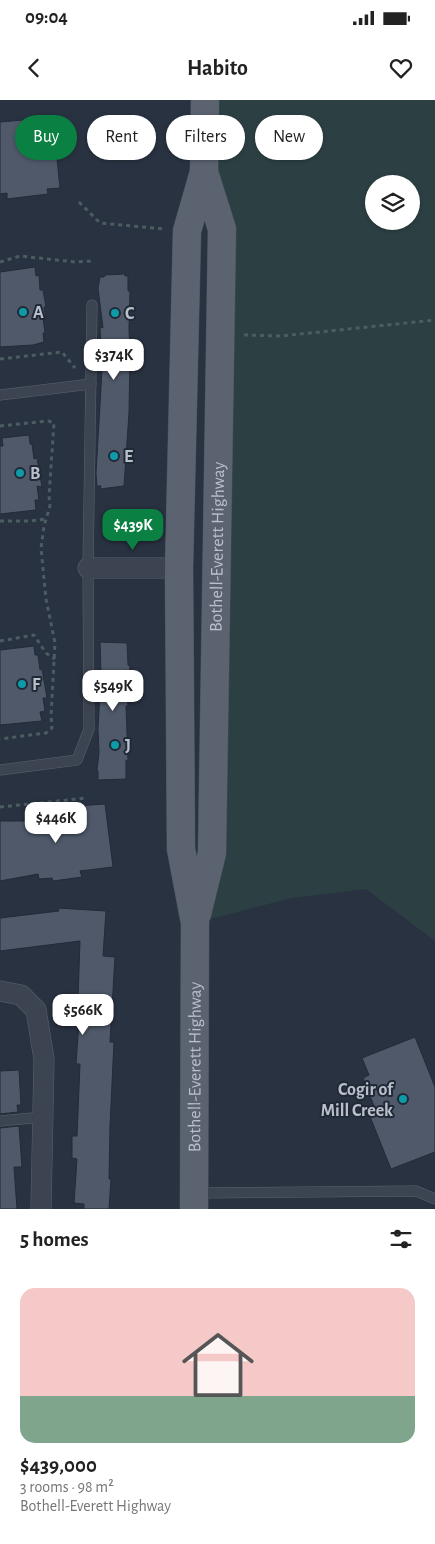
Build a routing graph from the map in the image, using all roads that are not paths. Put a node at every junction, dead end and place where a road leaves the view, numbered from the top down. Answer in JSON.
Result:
{"nodes":[{"id":1,"x":205,"y":100,"type":"edge"},
{"id":2,"x":204,"y":172,"type":"junction"},
{"id":3,"x":92,"y":305,"type":"dead end"},
{"id":4,"x":91,"y":384,"type":"junction"},
{"id":5,"x":0,"y":395,"type":"edge"},
{"id":6,"x":88,"y":568,"type":"junction"},
{"id":7,"x":179,"y":568,"type":"junction"},
{"id":8,"x":0,"y":770,"type":"edge"},
{"id":9,"x":195,"y":923,"type":"junction"},
{"id":10,"x":0,"y":990,"type":"edge"},
{"id":11,"x":43,"y":1117,"type":"junction"},
{"id":12,"x":0,"y":1121,"type":"edge"},
{"id":13,"x":435,"y":1199,"type":"edge"},
{"id":14,"x":194,"y":1201,"type":"edge"},
{"id":15,"x":41,"y":1209,"type":"edge"}],
"edges":[{"from":1,"to":2,"type":"main road","name":"Bothell-Everett Highway"},
{"from":2,"to":7,"type":"main road","name":"Bothell-Everett Highway"},
{"from":2,"to":9,"type":"main road","name":"Bothell-Everett Highway"},
{"from":3,"to":4,"type":"lane"},
{"from":4,"to":5,"type":"lane"},
{"from":4,"to":6,"type":"lane"},
{"from":6,"to":7,"type":"street"},
{"from":6,"to":8,"type":"lane"},
{"from":7,"to":9,"type":"main road","name":"Bothell-Everett Highway"},
{"from":9,"to":14,"type":"main road","name":"Bothell-Everett Highway"},
{"from":10,"to":11,"type":"street"},
{"from":11,"to":12,"type":"lane"},
{"from":11,"to":15,"type":"street"},
{"from":13,"to":14,"type":"lane"}]}
